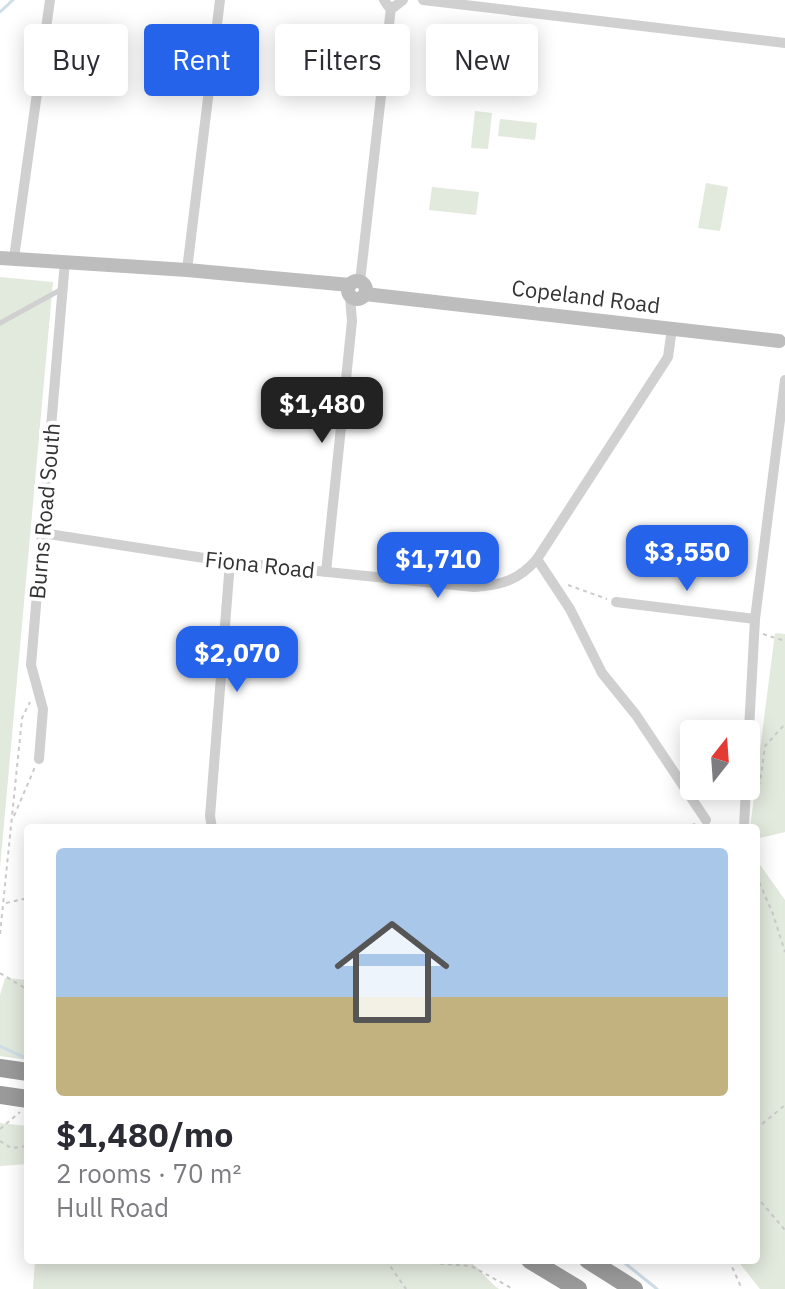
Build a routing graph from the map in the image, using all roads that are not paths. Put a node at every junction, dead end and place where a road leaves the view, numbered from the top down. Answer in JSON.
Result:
{"nodes":[{"id":1,"x":50,"y":0,"type":"edge"},
{"id":2,"x":220,"y":0,"type":"edge"},
{"id":3,"x":403,"y":0,"type":"edge"},
{"id":4,"x":423,"y":0,"type":"edge"},
{"id":5,"x":388,"y":4,"type":"edge"},
{"id":6,"x":785,"y":43,"type":"edge"},
{"id":7,"x":7,"y":258,"type":"edge"},
{"id":8,"x":65,"y":261,"type":"junction"},
{"id":9,"x":187,"y":270,"type":"junction"},
{"id":10,"x":63,"y":288,"type":"junction"},
{"id":11,"x":356,"y":290,"type":"junction"},
{"id":12,"x":0,"y":323,"type":"edge"},
{"id":13,"x":672,"y":328,"type":"junction"},
{"id":14,"x":783,"y":342,"type":"edge"},
{"id":15,"x":785,"y":380,"type":"edge"},
{"id":16,"x":42,"y":533,"type":"junction"},
{"id":17,"x":537,"y":559,"type":"junction"},
{"id":18,"x":230,"y":562,"type":"junction"},
{"id":19,"x":326,"y":572,"type":"junction"},
{"id":20,"x":616,"y":602,"type":"road end"},
{"id":21,"x":755,"y":619,"type":"junction"},
{"id":22,"x":749,"y":720,"type":"edge"},
{"id":23,"x":39,"y":759,"type":"road end"},
{"id":24,"x":745,"y":800,"type":"edge"},
{"id":25,"x":706,"y":820,"type":"road end"},
{"id":26,"x":211,"y":824,"type":"edge"},
{"id":27,"x":744,"y":824,"type":"edge"},
{"id":28,"x":2,"y":1068,"type":"edge"},
{"id":29,"x":24,"y":1071,"type":"edge"},
{"id":30,"x":1,"y":1096,"type":"edge"},
{"id":31,"x":24,"y":1103,"type":"edge"},
{"id":32,"x":537,"y":1264,"type":"edge"},
{"id":33,"x":594,"y":1264,"type":"edge"},
{"id":34,"x":578,"y":1289,"type":"edge"},
{"id":35,"x":634,"y":1289,"type":"edge"}],
"edges":[{"from":1,"to":7,"type":"street"},
{"from":2,"to":9,"type":"street"},
{"from":3,"to":5,"type":"street"},
{"from":4,"to":6,"type":"street"},
{"from":5,"to":11,"type":"street"},
{"from":7,"to":8,"type":"main road","name":"Copeland Road"},
{"from":8,"to":9,"type":"main road","name":"Copeland Road"},
{"from":8,"to":10,"type":"street","name":"Burns Road South"},
{"from":9,"to":11,"type":"main road","name":"Copeland Road"},
{"from":10,"to":12,"type":"lane"},
{"from":10,"to":16,"type":"street","name":"Burns Road South"},
{"from":11,"to":13,"type":"main road","name":"Copeland Road"},
{"from":11,"to":19,"type":"street"},
{"from":13,"to":14,"type":"main road","name":"Copeland Road"},
{"from":13,"to":17,"type":"street","name":"Fiona Road"},
{"from":15,"to":21,"type":"street"},
{"from":16,"to":18,"type":"street","name":"Fiona Road"},
{"from":16,"to":23,"type":"street","name":"Burns Road South"},
{"from":17,"to":19,"type":"street","name":"Fiona Road"},
{"from":17,"to":25,"type":"street"},
{"from":18,"to":19,"type":"street","name":"Fiona Road"},
{"from":18,"to":26,"type":"street"},
{"from":20,"to":21,"type":"street"},
{"from":21,"to":22,"type":"street"},
{"from":24,"to":27,"type":"street"},
{"from":28,"to":29,"type":"highway"},
{"from":30,"to":31,"type":"highway"},
{"from":32,"to":34,"type":"highway"},
{"from":33,"to":35,"type":"highway"}]}
